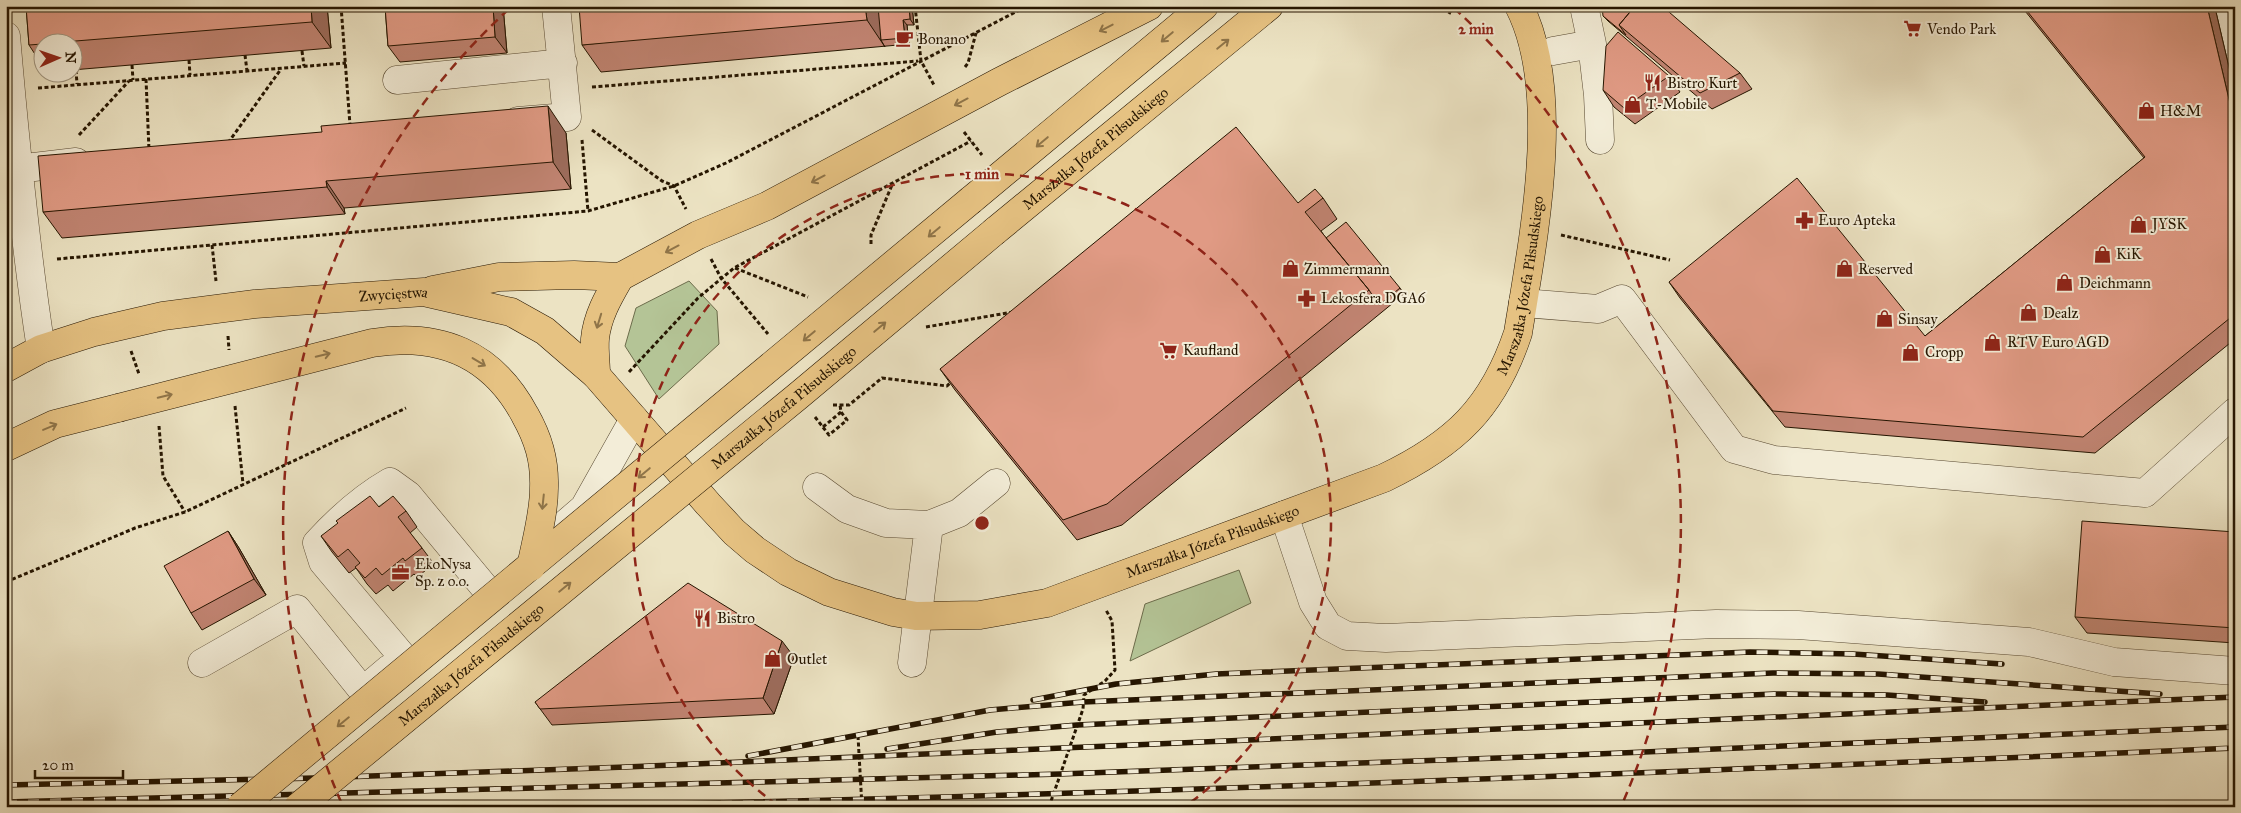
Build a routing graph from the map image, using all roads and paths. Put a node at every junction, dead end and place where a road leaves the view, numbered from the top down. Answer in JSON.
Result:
{"nodes":[{"id":1,"x":341,"y":6,"type":"edge"},
{"id":2,"x":556,"y":6,"type":"edge"},
{"id":3,"x":915,"y":6,"type":"edge"},
{"id":4,"x":1026,"y":6,"type":"edge"},
{"id":5,"x":1149,"y":6,"type":"edge"},
{"id":6,"x":1204,"y":6,"type":"edge"},
{"id":7,"x":1269,"y":6,"type":"edge"},
{"id":8,"x":1453,"y":6,"type":"edge"},
{"id":9,"x":1519,"y":6,"type":"edge"},
{"id":10,"x":1538,"y":6,"type":"edge"},
{"id":11,"x":1584,"y":6,"type":"edge"},
{"id":12,"x":2224,"y":6,"type":"edge"},
{"id":13,"x":1449,"y":14,"type":"dead end"},
{"id":14,"x":976,"y":32,"type":"junction"},
{"id":15,"x":6,"y":36,"type":"edge"},
{"id":16,"x":1592,"y":44,"type":"junction"},
{"id":17,"x":302,"y":51,"type":"edge"},
{"id":18,"x":1553,"y":51,"type":"junction"},
{"id":19,"x":2235,"y":51,"type":"edge"},
{"id":20,"x":245,"y":55,"type":"edge"},
{"id":21,"x":189,"y":60,"type":"edge"},
{"id":22,"x":921,"y":61,"type":"junction"},
{"id":23,"x":346,"y":63,"type":"junction"},
{"id":24,"x":132,"y":65,"type":"edge"},
{"id":25,"x":304,"y":66,"type":"junction"},
{"id":26,"x":282,"y":68,"type":"junction"},
{"id":27,"x":962,"y":70,"type":"dead end"},
{"id":28,"x":247,"y":71,"type":"junction"},
{"id":29,"x":190,"y":75,"type":"junction"},
{"id":30,"x":564,"y":76,"type":"junction"},
{"id":31,"x":146,"y":79,"type":"junction"},
{"id":32,"x":131,"y":80,"type":"junction"},
{"id":33,"x":397,"y":80,"type":"dead end"},
{"id":34,"x":77,"y":84,"type":"joint"},
{"id":35,"x":11,"y":90,"type":"junction"},
{"id":36,"x":497,"y":123,"type":"edge"},
{"id":37,"x":575,"y":124,"type":"junction"},
{"id":38,"x":351,"y":127,"type":"edge"},
{"id":39,"x":1600,"y":140,"type":"dead end"},
{"id":40,"x":971,"y":141,"type":"dead end"},
{"id":41,"x":228,"y":148,"type":"edge"},
{"id":42,"x":150,"y":156,"type":"edge"},
{"id":43,"x":102,"y":160,"type":"edge"},
{"id":44,"x":62,"y":164,"type":"junction"},
{"id":45,"x":18,"y":169,"type":"junction"},
{"id":46,"x":1540,"y":172,"type":"junction"},
{"id":47,"x":588,"y":211,"type":"junction"},
{"id":48,"x":1560,"y":235,"type":"dead end"},
{"id":49,"x":1670,"y":260,"type":"dead end"},
{"id":50,"x":28,"y":262,"type":"junction"},
{"id":51,"x":620,"y":276,"type":"junction"},
{"id":52,"x":424,"y":292,"type":"junction"},
{"id":53,"x":1523,"y":303,"type":"junction"},
{"id":54,"x":41,"y":349,"type":"junction"},
{"id":55,"x":6,"y":368,"type":"edge"},
{"id":56,"x":954,"y":380,"type":"edge"},
{"id":57,"x":603,"y":383,"type":"junction"},
{"id":58,"x":826,"y":405,"type":"dead end"},
{"id":59,"x":840,"y":405,"type":"junction"},
{"id":60,"x":406,"y":408,"type":"dead end"},
{"id":61,"x":818,"y":411,"type":"dead end"},
{"id":62,"x":841,"y":412,"type":"junction"},
{"id":63,"x":2235,"y":412,"type":"edge"},
{"id":64,"x":634,"y":419,"type":"junction"},
{"id":65,"x":823,"y":427,"type":"junction"},
{"id":66,"x":6,"y":447,"type":"edge"},
{"id":67,"x":996,"y":483,"type":"dead end"},
{"id":68,"x":817,"y":487,"type":"dead end"},
{"id":69,"x":708,"y":504,"type":"joint"},
{"id":70,"x":1284,"y":516,"type":"junction"},
{"id":71,"x":929,"y":525,"type":"junction"},
{"id":72,"x":531,"y":567,"type":"junction"},
{"id":73,"x":6,"y":582,"type":"edge"},
{"id":74,"x":486,"y":589,"type":"junction"},
{"id":75,"x":1104,"y":605,"type":"dead end"},
{"id":76,"x":916,"y":616,"type":"junction"},
{"id":77,"x":404,"y":657,"type":"junction"},
{"id":78,"x":202,"y":663,"type":"dead end"},
{"id":79,"x":912,"y":663,"type":"dead end"},
{"id":80,"x":2235,"y":671,"type":"edge"},
{"id":81,"x":858,"y":736,"type":"dead end"},
{"id":82,"x":240,"y":807,"type":"edge"},
{"id":83,"x":298,"y":807,"type":"edge"},
{"id":84,"x":862,"y":807,"type":"edge"},
{"id":85,"x":1048,"y":807,"type":"edge"}],
"edges":[{"from":1,"to":23,"type":"path"},
{"from":2,"to":30,"type":"street"},
{"from":3,"to":22,"type":"path"},
{"from":4,"to":14,"type":"path"},
{"from":5,"to":51,"type":"main road","one_way":true},
{"from":6,"to":72,"type":"main road","one_way":true,"bridge":true},
{"from":83,"to":7,"type":"main road","name":"Marszałka Józefa Piłsudskiego","one_way":true,"bridge":true},
{"from":8,"to":13,"type":"path"},
{"from":9,"to":46,"type":"main road","name":"Marszałka Józefa Piłsudskiego"},
{"from":10,"to":18,"type":"main road","name":"Marszałka Józefa Piłsudskiego"},
{"from":11,"to":16,"type":"street"},
{"from":12,"to":19,"type":"street"},
{"from":14,"to":22,"type":"path"},
{"from":14,"to":27,"type":"path"},
{"from":15,"to":35,"type":"street"},
{"from":16,"to":18,"type":"street"},
{"from":16,"to":39,"type":"street"},
{"from":17,"to":25,"type":"path"},
{"from":18,"to":46,"type":"main road","name":"Marszałka Józefa Piłsudskiego"},
{"from":20,"to":28,"type":"path"},
{"from":21,"to":29,"type":"path"},
{"from":22,"to":30,"type":"path"},
{"from":22,"to":47,"type":"path"},
{"from":23,"to":25,"type":"path"},
{"from":23,"to":38,"type":"path"},
{"from":24,"to":32,"type":"path"},
{"from":25,"to":26,"type":"path"},
{"from":26,"to":28,"type":"path"},
{"from":26,"to":41,"type":"path"},
{"from":28,"to":29,"type":"path"},
{"from":29,"to":31,"type":"path"},
{"from":30,"to":33,"type":"street"},
{"from":30,"to":37,"type":"street"},
{"from":31,"to":32,"type":"path"},
{"from":31,"to":42,"type":"path"},
{"from":32,"to":34,"type":"path"},
{"from":32,"to":44,"type":"path"},
{"from":34,"to":35,"type":"path"},
{"from":35,"to":45,"type":"street"},
{"from":36,"to":37,"type":"street"},
{"from":37,"to":47,"type":"path"},
{"from":40,"to":57,"type":"path"},
{"from":43,"to":44,"type":"street"},
{"from":44,"to":45,"type":"street"},
{"from":45,"to":50,"type":"street"},
{"from":46,"to":53,"type":"main road","name":"Marszałka Józefa Piłsudskiego"},
{"from":47,"to":50,"type":"path"},
{"from":48,"to":49,"type":"path"},
{"from":50,"to":54,"type":"street"},
{"from":51,"to":52,"type":"main road"},
{"from":51,"to":57,"type":"main road","one_way":true},
{"from":52,"to":54,"type":"main road","name":"Zwycięstwa"},
{"from":52,"to":57,"type":"main road","name":"Zwycięstwa"},
{"from":53,"to":63,"type":"street"},
{"from":53,"to":70,"type":"main road","name":"Marszałka Józefa Piłsudskiego"},
{"from":54,"to":55,"type":"main road","name":"Zwycięstwa"},
{"from":56,"to":59,"type":"path"},
{"from":57,"to":64,"type":"main road","name":"Zwycięstwa"},
{"from":58,"to":59,"type":"path"},
{"from":59,"to":62,"type":"path"},
{"from":60,"to":73,"type":"path"},
{"from":61,"to":65,"type":"path"},
{"from":62,"to":65,"type":"path"},
{"from":62,"to":65,"type":"path"},
{"from":64,"to":69,"type":"main road","name":"Zwycięstwa"},
{"from":64,"to":74,"type":"street"},
{"from":66,"to":72,"type":"main road","one_way":true,"bridge":true},
{"from":67,"to":71,"type":"street"},
{"from":68,"to":71,"type":"street"},
{"from":69,"to":76,"type":"main road","name":"Marszałka Józefa Piłsudskiego"},
{"from":70,"to":76,"type":"main road","name":"Marszałka Józefa Piłsudskiego"},
{"from":70,"to":80,"type":"street"},
{"from":71,"to":76,"type":"street"},
{"from":72,"to":82,"type":"main road","one_way":true,"bridge":true},
{"from":74,"to":77,"type":"street"},
{"from":74,"to":77,"type":"street"},
{"from":75,"to":85,"type":"path"},
{"from":76,"to":79,"type":"street"},
{"from":77,"to":78,"type":"street"},
{"from":81,"to":84,"type":"path"}]}
